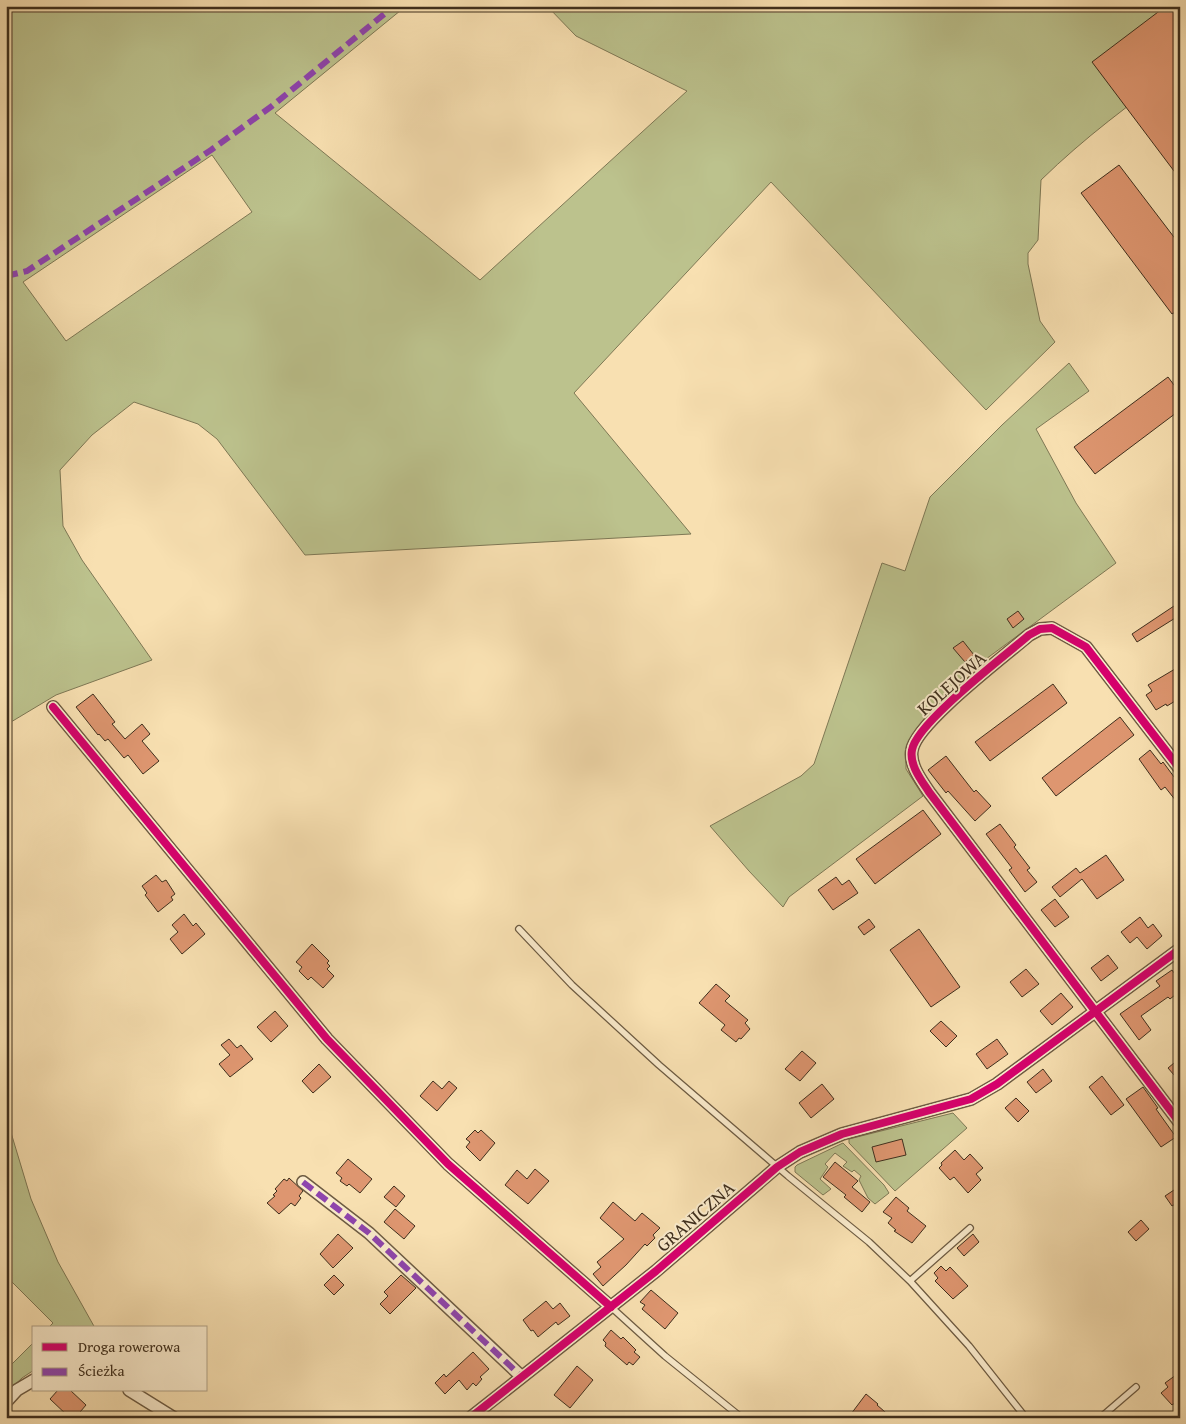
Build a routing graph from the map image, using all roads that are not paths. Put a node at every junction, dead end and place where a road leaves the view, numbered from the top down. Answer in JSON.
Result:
{"nodes":[{"id":1,"x":53,"y":707,"type":"dead end"},
{"id":2,"x":1180,"y":769,"type":"edge"},
{"id":3,"x":519,"y":929,"type":"dead end"},
{"id":4,"x":1180,"y":950,"type":"edge"},
{"id":5,"x":1096,"y":1012,"type":"junction"},
{"id":6,"x":1180,"y":1124,"type":"edge"},
{"id":7,"x":778,"y":1167,"type":"junction"},
{"id":8,"x":303,"y":1182,"type":"dead end"},
{"id":9,"x":970,"y":1228,"type":"dead end"},
{"id":10,"x":910,"y":1281,"type":"junction"},
{"id":11,"x":610,"y":1307,"type":"junction"},
{"id":12,"x":522,"y":1377,"type":"junction"},
{"id":13,"x":32,"y":1381,"type":"edge"},
{"id":14,"x":1136,"y":1387,"type":"dead end"},
{"id":15,"x":132,"y":1392,"type":"edge"},
{"id":16,"x":6,"y":1402,"type":"edge"},
{"id":17,"x":174,"y":1418,"type":"edge"},
{"id":18,"x":470,"y":1418,"type":"edge"},
{"id":19,"x":742,"y":1418,"type":"edge"},
{"id":20,"x":1026,"y":1418,"type":"edge"},
{"id":21,"x":1100,"y":1418,"type":"edge"}],
"edges":[{"from":1,"to":11,"type":"street"},
{"from":2,"to":5,"type":"street","name":"KOLEJOWA"},
{"from":3,"to":7,"type":"lane"},
{"from":4,"to":5,"type":"street"},
{"from":5,"to":6,"type":"street","name":"KOLEJOWA"},
{"from":5,"to":7,"type":"street","name":"GRANICZNA"},
{"from":7,"to":10,"type":"lane"},
{"from":7,"to":11,"type":"street","name":"GRANICZNA"},
{"from":8,"to":12,"type":"street"},
{"from":9,"to":10,"type":"lane"},
{"from":10,"to":20,"type":"lane"},
{"from":11,"to":12,"type":"street","name":"GRANICZNA"},
{"from":11,"to":19,"type":"lane"},
{"from":12,"to":18,"type":"street","name":"GRANICZNA"},
{"from":13,"to":16,"type":"street"},
{"from":14,"to":21,"type":"lane"},
{"from":15,"to":17,"type":"street"}]}
